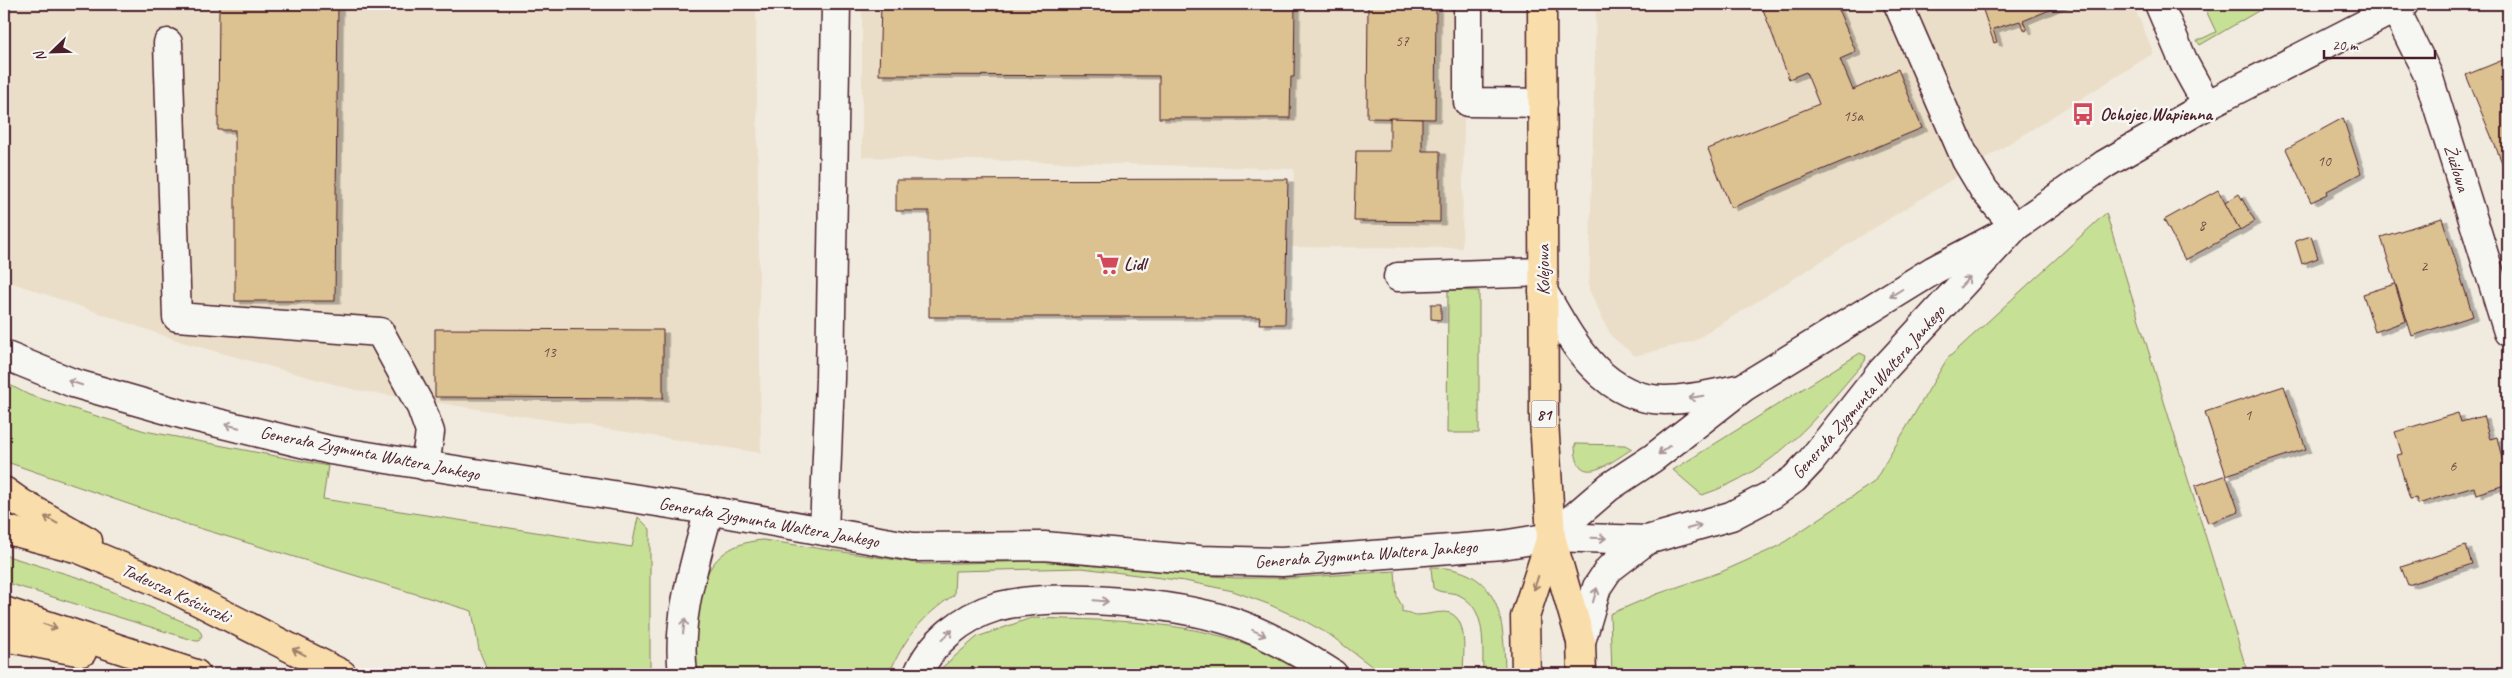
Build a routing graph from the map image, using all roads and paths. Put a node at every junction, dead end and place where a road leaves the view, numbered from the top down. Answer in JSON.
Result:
{"nodes":[{"id":1,"x":836,"y":4,"type":"edge"},
{"id":2,"x":1468,"y":4,"type":"edge"},
{"id":3,"x":1542,"y":4,"type":"edge"},
{"id":4,"x":1898,"y":4,"type":"edge"},
{"id":5,"x":2159,"y":4,"type":"edge"},
{"id":6,"x":2399,"y":6,"type":"edge"},
{"id":7,"x":168,"y":43,"type":"dead end"},
{"id":8,"x":1543,"y":103,"type":"junction"},
{"id":9,"x":2207,"y":106,"type":"junction"},
{"id":10,"x":2015,"y":227,"type":"junction"},
{"id":11,"x":1398,"y":277,"type":"dead end"},
{"id":12,"x":1543,"y":282,"type":"junction"},
{"id":13,"x":2508,"y":332,"type":"edge"},
{"id":14,"x":4,"y":355,"type":"edge"},
{"id":15,"x":1744,"y":387,"type":"junction"},
{"id":16,"x":424,"y":466,"type":"junction"},
{"id":17,"x":4,"y":491,"type":"edge"},
{"id":18,"x":709,"y":510,"type":"junction"},
{"id":19,"x":4,"y":529,"type":"edge"},
{"id":20,"x":824,"y":531,"type":"junction"},
{"id":21,"x":1550,"y":537,"type":"junction"},
{"id":22,"x":1647,"y":540,"type":"junction"},
{"id":23,"x":170,"y":587,"type":"junction"},
{"id":24,"x":4,"y":611,"type":"edge"},
{"id":25,"x":4,"y":637,"type":"edge"},
{"id":26,"x":1581,"y":642,"type":"junction"},
{"id":27,"x":187,"y":672,"type":"edge"},
{"id":28,"x":342,"y":674,"type":"edge"},
{"id":29,"x":683,"y":674,"type":"edge"},
{"id":30,"x":918,"y":674,"type":"edge"},
{"id":31,"x":1333,"y":674,"type":"edge"},
{"id":32,"x":1526,"y":674,"type":"edge"},
{"id":33,"x":1582,"y":674,"type":"edge"}],
"edges":[{"from":1,"to":20,"type":"street"},
{"from":2,"to":8,"type":"street"},
{"from":3,"to":8,"type":"main road","name":"Kolejowa","number":"81"},
{"from":4,"to":10,"type":"street"},
{"from":5,"to":9,"type":"street"},
{"from":6,"to":9,"type":"street","name":"Generała Zygmunta Waltera Jankego"},
{"from":6,"to":13,"type":"street","name":"Żużlowa"},
{"from":7,"to":16,"type":"street"},
{"from":8,"to":12,"type":"main road","name":"Kolejowa","number":"81"},
{"from":9,"to":10,"type":"street","name":"Generała Zygmunta Waltera Jankego"},
{"from":10,"to":15,"type":"street","name":"Generała Zygmunta Waltera Jankego","one_way":true},
{"from":22,"to":10,"type":"street","name":"Generała Zygmunta Waltera Jankego","one_way":true},
{"from":11,"to":12,"type":"street"},
{"from":15,"to":12,"type":"street","one_way":true},
{"from":12,"to":21,"type":"main road","name":"Kolejowa","number":"81"},
{"from":16,"to":14,"type":"street","name":"Generała Zygmunta Waltera Jankego","one_way":true},
{"from":15,"to":21,"type":"street","name":"Generała Zygmunta Waltera Jankego","one_way":true},
{"from":16,"to":18,"type":"street","name":"Generała Zygmunta Waltera Jankego"},
{"from":23,"to":17,"type":"main road","one_way":true},
{"from":18,"to":20,"type":"street","name":"Generała Zygmunta Waltera Jankego"},
{"from":29,"to":18,"type":"street","one_way":true},
{"from":19,"to":23,"type":"main road","name":"Tadeusza Kościuszki"},
{"from":20,"to":21,"type":"street","name":"Generała Zygmunta Waltera Jankego"},
{"from":21,"to":22,"type":"street","name":"Generała Zygmunta Waltera Jankego","one_way":true},
{"from":21,"to":26,"type":"main road","name":"Kolejowa","number":"81"},
{"from":21,"to":32,"type":"main road","name":"Kolejowa","number":"81","one_way":true},
{"from":26,"to":22,"type":"street","one_way":true},
{"from":28,"to":23,"type":"main road","name":"Tadeusza Kościuszki","one_way":true},
{"from":24,"to":27,"type":"main road","one_way":true},
{"from":25,"to":27,"type":"main road"},
{"from":26,"to":33,"type":"main road","name":"Kolejowa","number":"81"},
{"from":30,"to":31,"type":"street","one_way":true}]}
